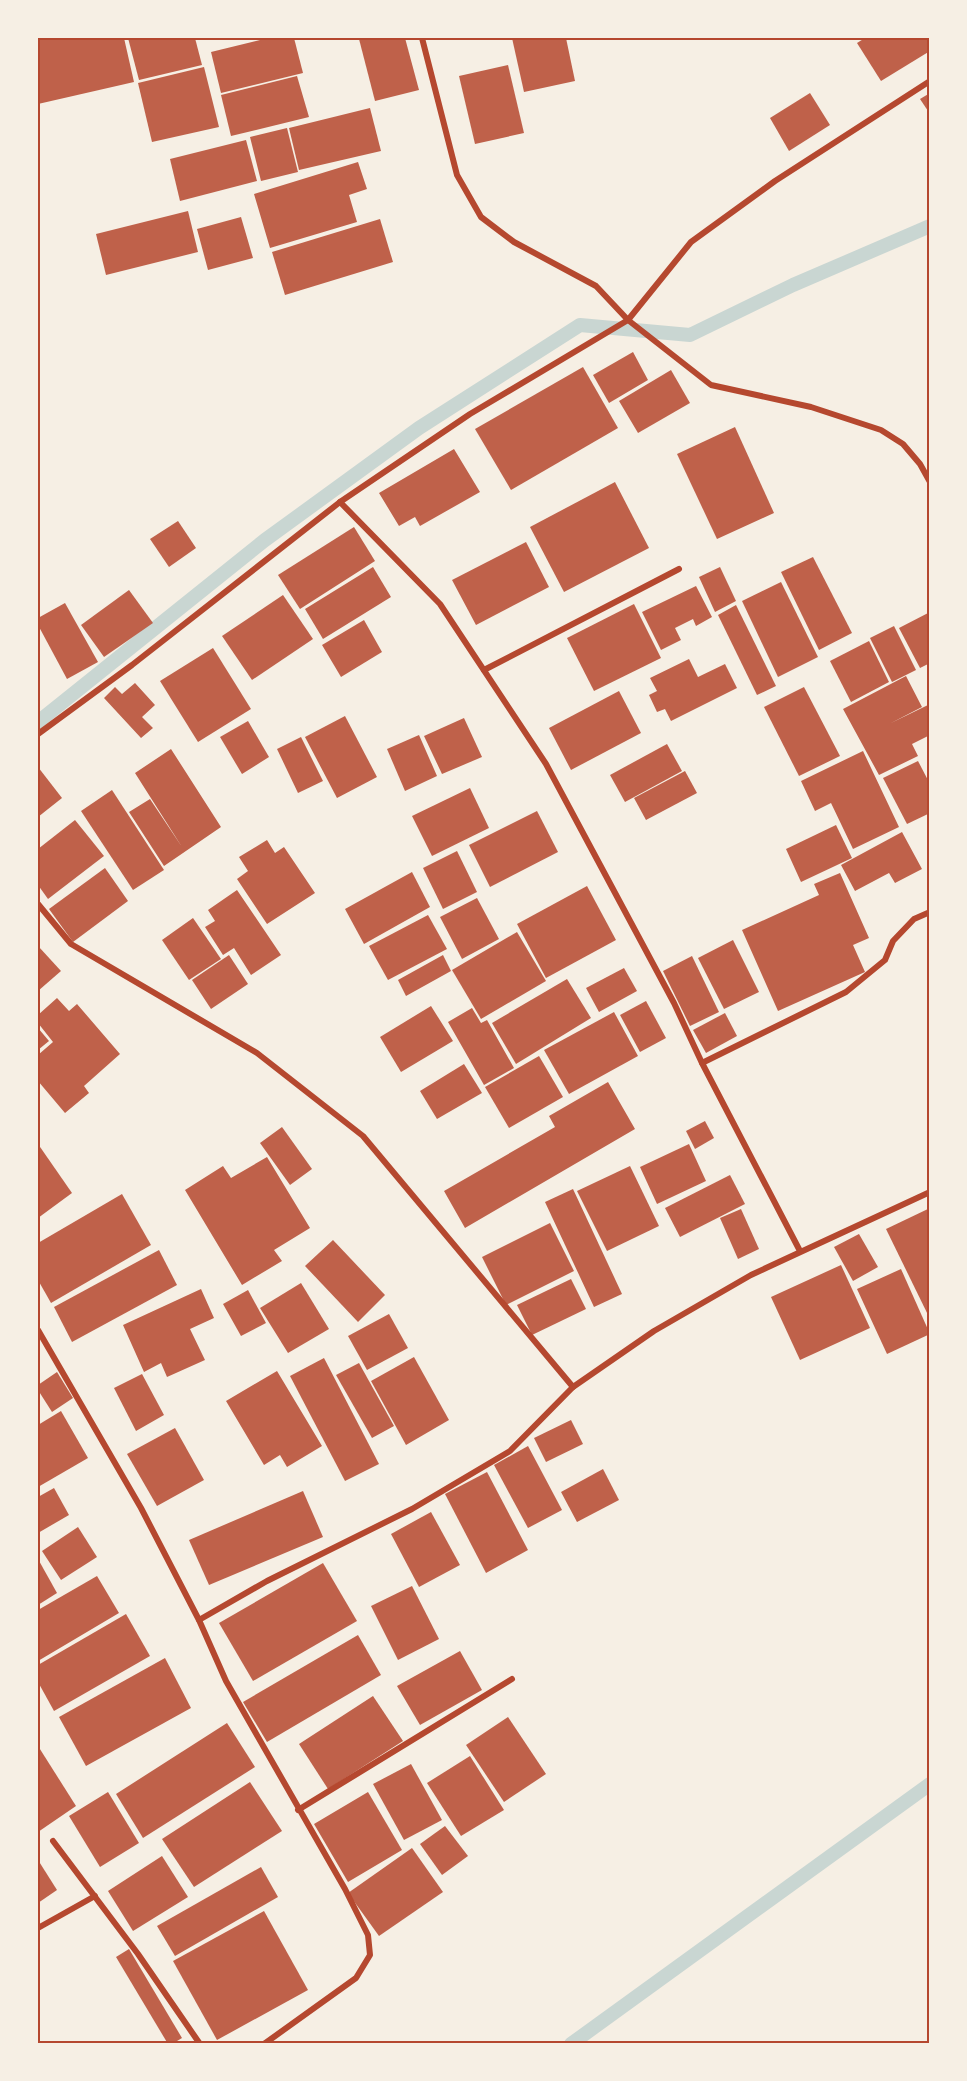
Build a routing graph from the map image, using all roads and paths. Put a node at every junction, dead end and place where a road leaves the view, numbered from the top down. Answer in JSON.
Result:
{"nodes":[{"id":1,"x":422,"y":38,"type":"edge"},
{"id":2,"x":930,"y":81,"type":"edge"},
{"id":3,"x":628,"y":320,"type":"junction"},
{"id":4,"x":930,"y":482,"type":"edge"},
{"id":5,"x":340,"y":502,"type":"junction"},
{"id":6,"x":679,"y":568,"type":"dead end"},
{"id":7,"x":484,"y":670,"type":"junction"},
{"id":8,"x":38,"y":734,"type":"edge"},
{"id":9,"x":38,"y":904,"type":"edge"},
{"id":10,"x":930,"y":912,"type":"edge"},
{"id":11,"x":702,"y":1063,"type":"junction"},
{"id":12,"x":930,"y":1192,"type":"edge"},
{"id":13,"x":800,"y":1251,"type":"junction"},
{"id":14,"x":38,"y":1330,"type":"edge"},
{"id":15,"x":573,"y":1387,"type":"junction"},
{"id":16,"x":199,"y":1620,"type":"junction"},
{"id":17,"x":512,"y":1679,"type":"dead end"},
{"id":18,"x":298,"y":1809,"type":"junction"},
{"id":19,"x":53,"y":1841,"type":"dead end"},
{"id":20,"x":95,"y":1896,"type":"junction"},
{"id":21,"x":38,"y":1928,"type":"edge"},
{"id":22,"x":200,"y":2043,"type":"edge"},
{"id":23,"x":264,"y":2043,"type":"edge"}],
"edges":[{"from":1,"to":3,"type":"street"},
{"from":2,"to":3,"type":"street"},
{"from":3,"to":4,"type":"street"},
{"from":3,"to":5,"type":"street"},
{"from":5,"to":7,"type":"street"},
{"from":5,"to":8,"type":"street"},
{"from":6,"to":7,"type":"street"},
{"from":7,"to":11,"type":"street"},
{"from":9,"to":15,"type":"street"},
{"from":10,"to":11,"type":"street"},
{"from":11,"to":13,"type":"street"},
{"from":12,"to":13,"type":"street"},
{"from":13,"to":15,"type":"street"},
{"from":14,"to":16,"type":"street"},
{"from":15,"to":16,"type":"street"},
{"from":16,"to":18,"type":"street"},
{"from":17,"to":18,"type":"street"},
{"from":18,"to":23,"type":"street"},
{"from":19,"to":20,"type":"street"},
{"from":20,"to":21,"type":"street"},
{"from":20,"to":22,"type":"street"}]}
